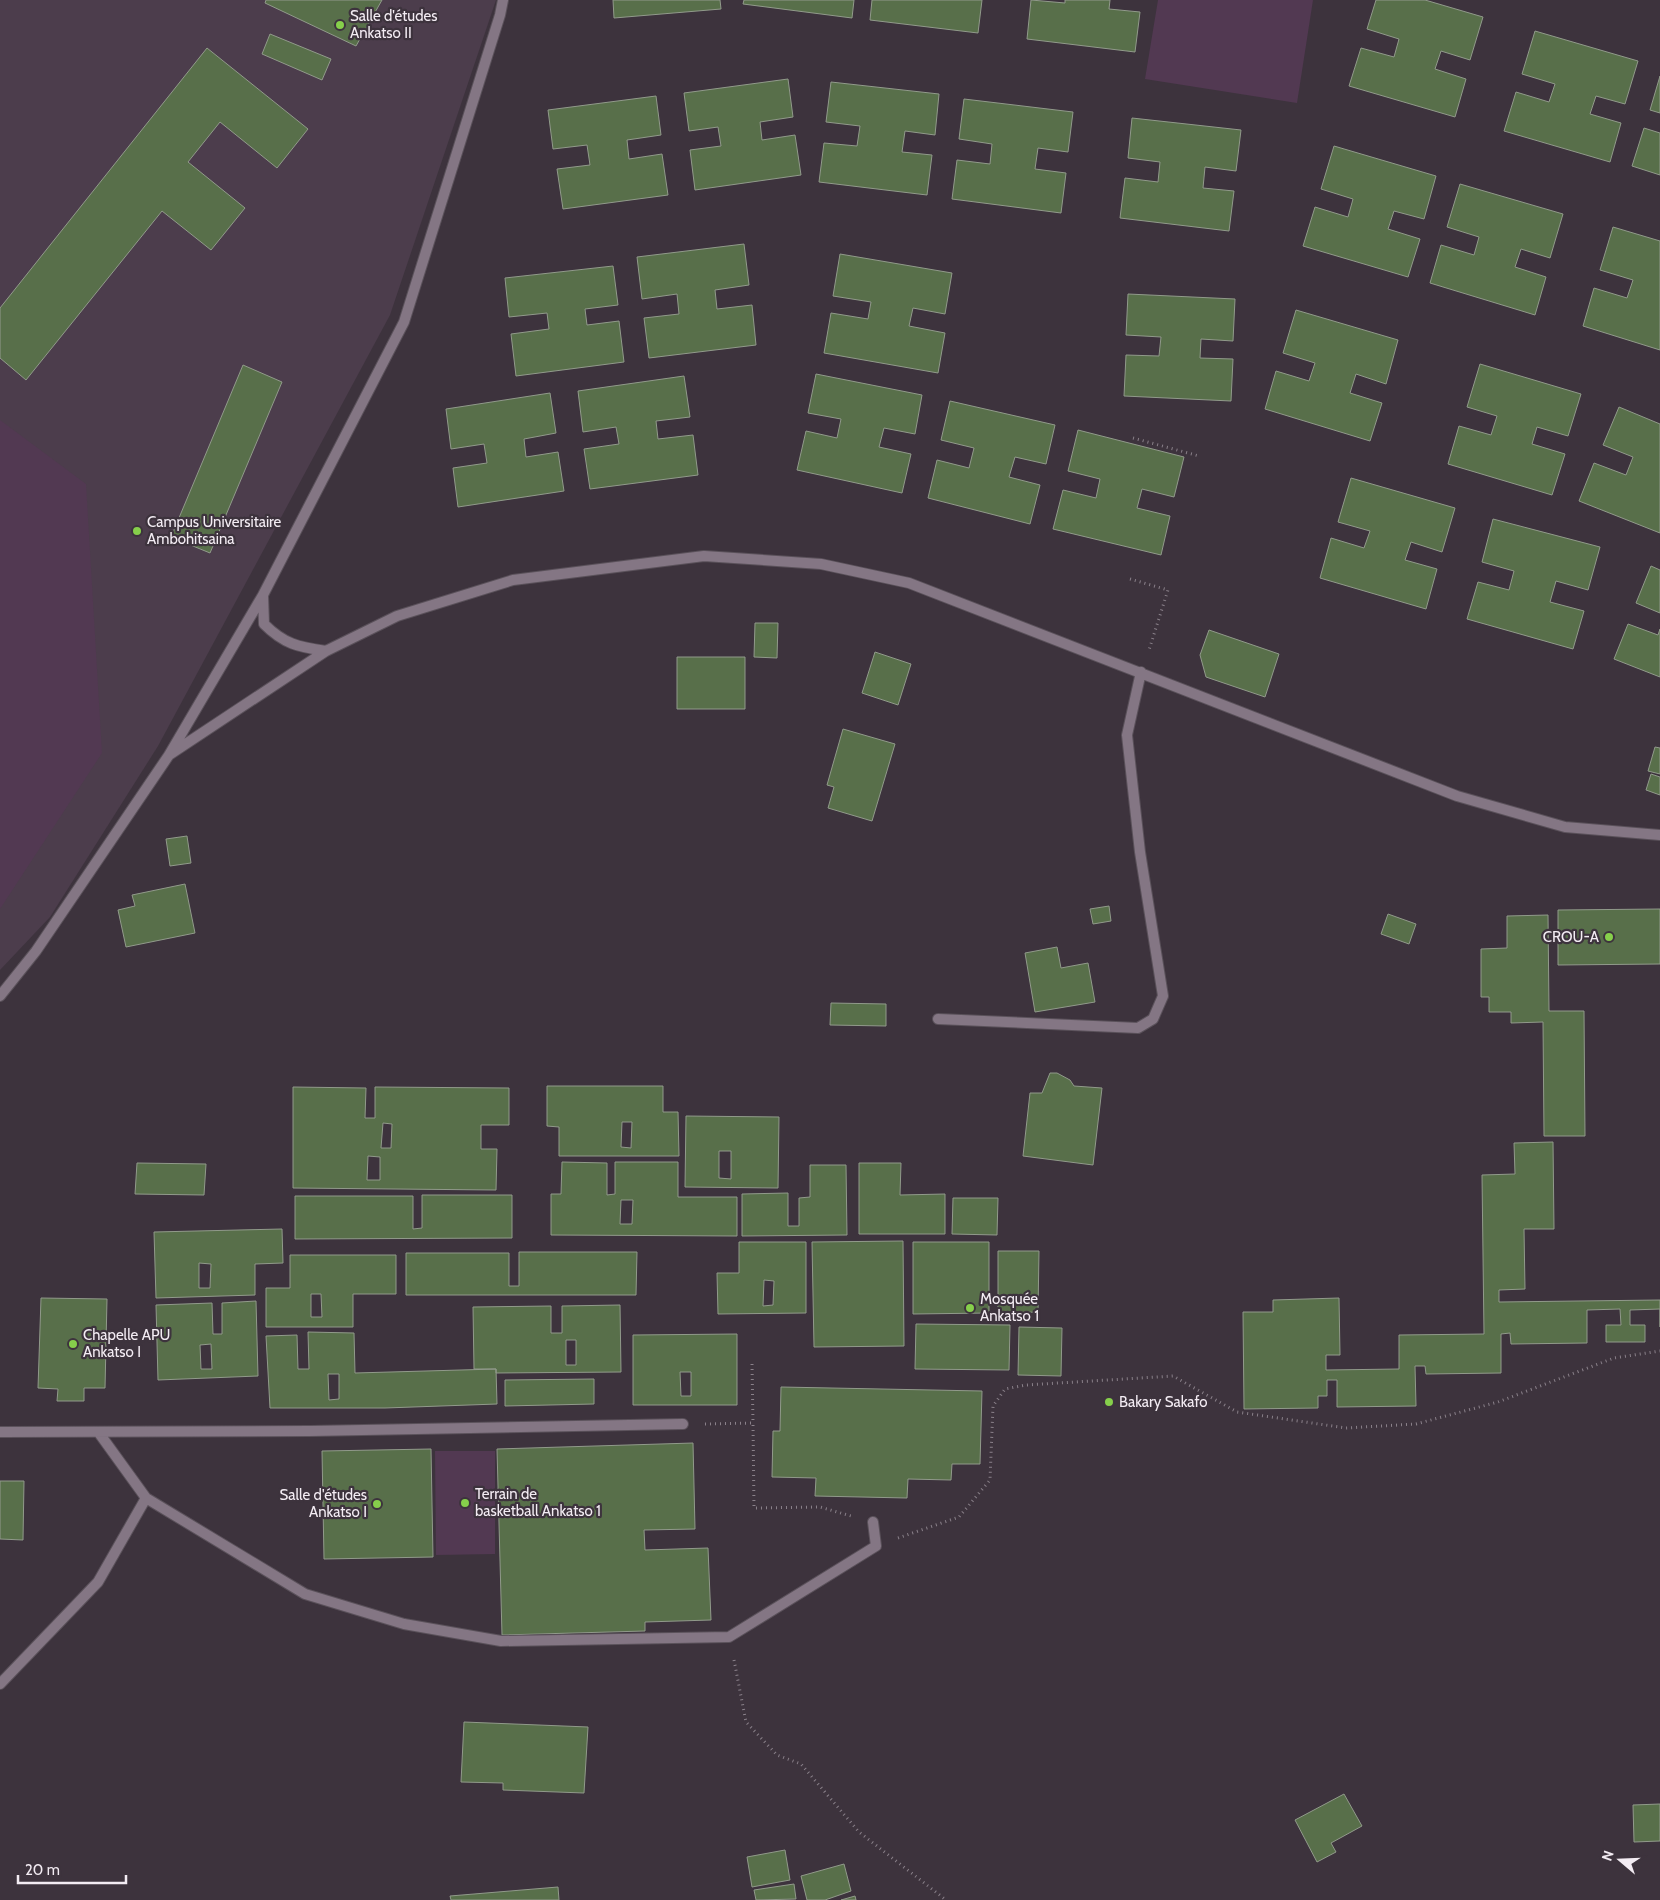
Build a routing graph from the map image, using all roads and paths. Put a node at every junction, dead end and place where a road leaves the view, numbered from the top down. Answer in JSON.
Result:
{"nodes":[{"id":1,"x":503,"y":0,"type":"edge"},
{"id":2,"x":1133,"y":438,"type":"dead end"},
{"id":3,"x":1199,"y":456,"type":"dead end"},
{"id":4,"x":1130,"y":578,"type":"dead end"},
{"id":5,"x":263,"y":595,"type":"junction"},
{"id":6,"x":326,"y":650,"type":"junction"},
{"id":7,"x":1141,"y":672,"type":"junction"},
{"id":8,"x":169,"y":755,"type":"junction"},
{"id":9,"x":1660,"y":835,"type":"edge"},
{"id":10,"x":0,"y":996,"type":"edge"},
{"id":11,"x":938,"y":1019,"type":"dead end"},
{"id":12,"x":1660,"y":1351,"type":"edge"},
{"id":13,"x":752,"y":1364,"type":"dead end"},
{"id":14,"x":753,"y":1423,"type":"junction"},
{"id":15,"x":683,"y":1424,"type":"joint"},
{"id":16,"x":0,"y":1432,"type":"edge"},
{"id":17,"x":99,"y":1433,"type":"junction"},
{"id":18,"x":146,"y":1498,"type":"junction"},
{"id":19,"x":873,"y":1522,"type":"joint"},
{"id":20,"x":876,"y":1546,"type":"junction"},
{"id":21,"x":729,"y":1637,"type":"junction"},
{"id":22,"x":0,"y":1684,"type":"edge"},
{"id":23,"x":946,"y":1900,"type":"edge"}],
"edges":[{"from":1,"to":5,"type":"street"},
{"from":2,"to":3,"type":"path"},
{"from":4,"to":7,"type":"path"},
{"from":5,"to":6,"type":"street"},
{"from":5,"to":8,"type":"street"},
{"from":6,"to":7,"type":"street"},
{"from":6,"to":8,"type":"street"},
{"from":7,"to":9,"type":"street"},
{"from":7,"to":11,"type":"street"},
{"from":8,"to":10,"type":"street"},
{"from":12,"to":20,"type":"path"},
{"from":13,"to":14,"type":"path"},
{"from":14,"to":15,"type":"path"},
{"from":14,"to":19,"type":"path"},
{"from":15,"to":17,"type":"street"},
{"from":16,"to":17,"type":"street"},
{"from":17,"to":18,"type":"street"},
{"from":18,"to":21,"type":"street"},
{"from":18,"to":22,"type":"street"},
{"from":19,"to":20,"type":"street"},
{"from":20,"to":21,"type":"street"},
{"from":21,"to":23,"type":"path"}]}
